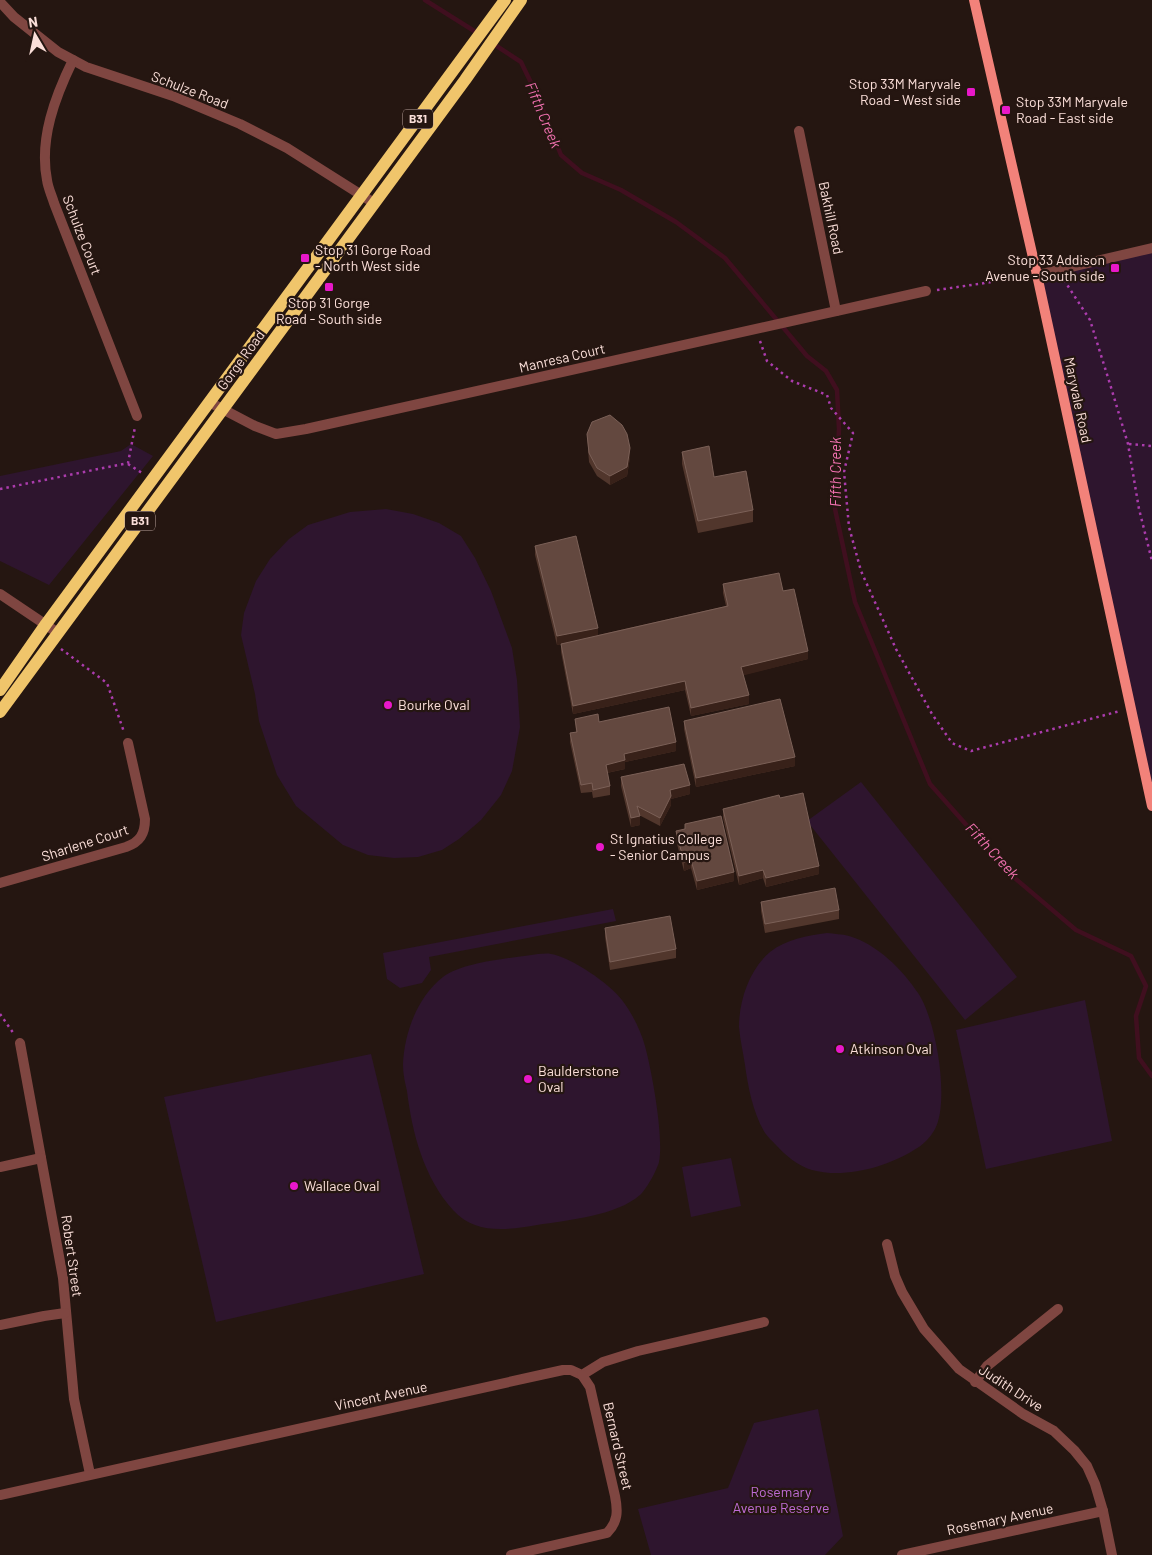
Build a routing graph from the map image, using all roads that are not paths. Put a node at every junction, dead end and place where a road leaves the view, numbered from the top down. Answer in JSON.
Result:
{"nodes":[{"id":1,"x":505,"y":0,"type":"edge"},
{"id":2,"x":521,"y":0,"type":"edge"},
{"id":3,"x":974,"y":0,"type":"edge"},
{"id":4,"x":0,"y":2,"type":"edge"},
{"id":5,"x":73,"y":60,"type":"junction"},
{"id":6,"x":799,"y":131,"type":"dead end"},
{"id":7,"x":361,"y":194,"type":"junction"},
{"id":8,"x":374,"y":203,"type":"junction"},
{"id":9,"x":1152,"y":248,"type":"edge"},
{"id":10,"x":1037,"y":275,"type":"junction"},
{"id":11,"x":926,"y":291,"type":"road end"},
{"id":12,"x":836,"y":311,"type":"junction"},
{"id":13,"x":209,"y":402,"type":"junction"},
{"id":14,"x":223,"y":410,"type":"junction"},
{"id":15,"x":137,"y":416,"type":"road end"},
{"id":16,"x":0,"y":594,"type":"edge"},
{"id":17,"x":46,"y":624,"type":"junction"},
{"id":18,"x":55,"y":637,"type":"junction"},
{"id":19,"x":0,"y":690,"type":"edge"},
{"id":20,"x":0,"y":712,"type":"edge"},
{"id":21,"x":128,"y":743,"type":"road end"},
{"id":22,"x":1152,"y":806,"type":"edge"},
{"id":23,"x":0,"y":883,"type":"edge"},
{"id":24,"x":20,"y":1043,"type":"road end"},
{"id":25,"x":41,"y":1158,"type":"junction"},
{"id":26,"x":0,"y":1167,"type":"edge"},
{"id":27,"x":887,"y":1244,"type":"dead end"},
{"id":28,"x":1058,"y":1309,"type":"dead end"},
{"id":29,"x":66,"y":1313,"type":"junction"},
{"id":30,"x":764,"y":1322,"type":"dead end"},
{"id":31,"x":0,"y":1325,"type":"edge"},
{"id":32,"x":582,"y":1375,"type":"junction"},
{"id":33,"x":976,"y":1382,"type":"junction"},
{"id":34,"x":90,"y":1474,"type":"junction"},
{"id":35,"x":0,"y":1494,"type":"edge"},
{"id":36,"x":1103,"y":1511,"type":"junction"},
{"id":37,"x":511,"y":1555,"type":"edge"},
{"id":38,"x":902,"y":1555,"type":"edge"},
{"id":39,"x":1112,"y":1555,"type":"edge"}],
"edges":[{"from":1,"to":7,"type":"main road","name":"Gorge Road","number":"B31"},
{"from":2,"to":8,"type":"main road","name":"Gorge Road","number":"B31"},
{"from":3,"to":10,"type":"main road","name":"Maryvale Road"},
{"from":4,"to":5,"type":"street","name":"Schulze Road"},
{"from":5,"to":7,"type":"street","name":"Schulze Road"},
{"from":5,"to":15,"type":"street","name":"Schulze Court"},
{"from":6,"to":12,"type":"street","name":"Bakhill Road"},
{"from":7,"to":8,"type":"street","name":"Schulze Road"},
{"from":7,"to":13,"type":"main road","name":"Gorge Road","number":"B31"},
{"from":8,"to":14,"type":"main road","name":"Gorge Road","number":"B31"},
{"from":9,"to":10,"type":"street"},
{"from":10,"to":22,"type":"main road","name":"Maryvale Road"},
{"from":11,"to":12,"type":"street","name":"Manresa Court"},
{"from":12,"to":14,"type":"street","name":"Manresa Court"},
{"from":13,"to":14,"type":"street","name":"Manresa Court"},
{"from":13,"to":17,"type":"main road","name":"Gorge Road","number":"B31"},
{"from":14,"to":18,"type":"main road","name":"Gorge Road","number":"B31"},
{"from":16,"to":17,"type":"street"},
{"from":17,"to":18,"type":"street"},
{"from":17,"to":19,"type":"main road","name":"Gorge Road","number":"B31"},
{"from":18,"to":20,"type":"main road","name":"Gorge Road","number":"B31"},
{"from":21,"to":23,"type":"street","name":"Sharlene Court"},
{"from":24,"to":25,"type":"street","name":"Robert Street"},
{"from":25,"to":26,"type":"street"},
{"from":25,"to":29,"type":"street","name":"Robert Street"},
{"from":27,"to":33,"type":"street","name":"Judith Drive"},
{"from":28,"to":33,"type":"street"},
{"from":29,"to":31,"type":"street"},
{"from":29,"to":34,"type":"street","name":"Robert Street"},
{"from":30,"to":32,"type":"street"},
{"from":32,"to":34,"type":"street","name":"Vincent Avenue"},
{"from":32,"to":37,"type":"street","name":"Bernard Street"},
{"from":33,"to":36,"type":"street","name":"Judith Drive"},
{"from":34,"to":35,"type":"street","name":"Vincent Avenue"},
{"from":36,"to":38,"type":"street","name":"Rosemary Avenue"},
{"from":36,"to":39,"type":"street","name":"Judith Drive"}]}
